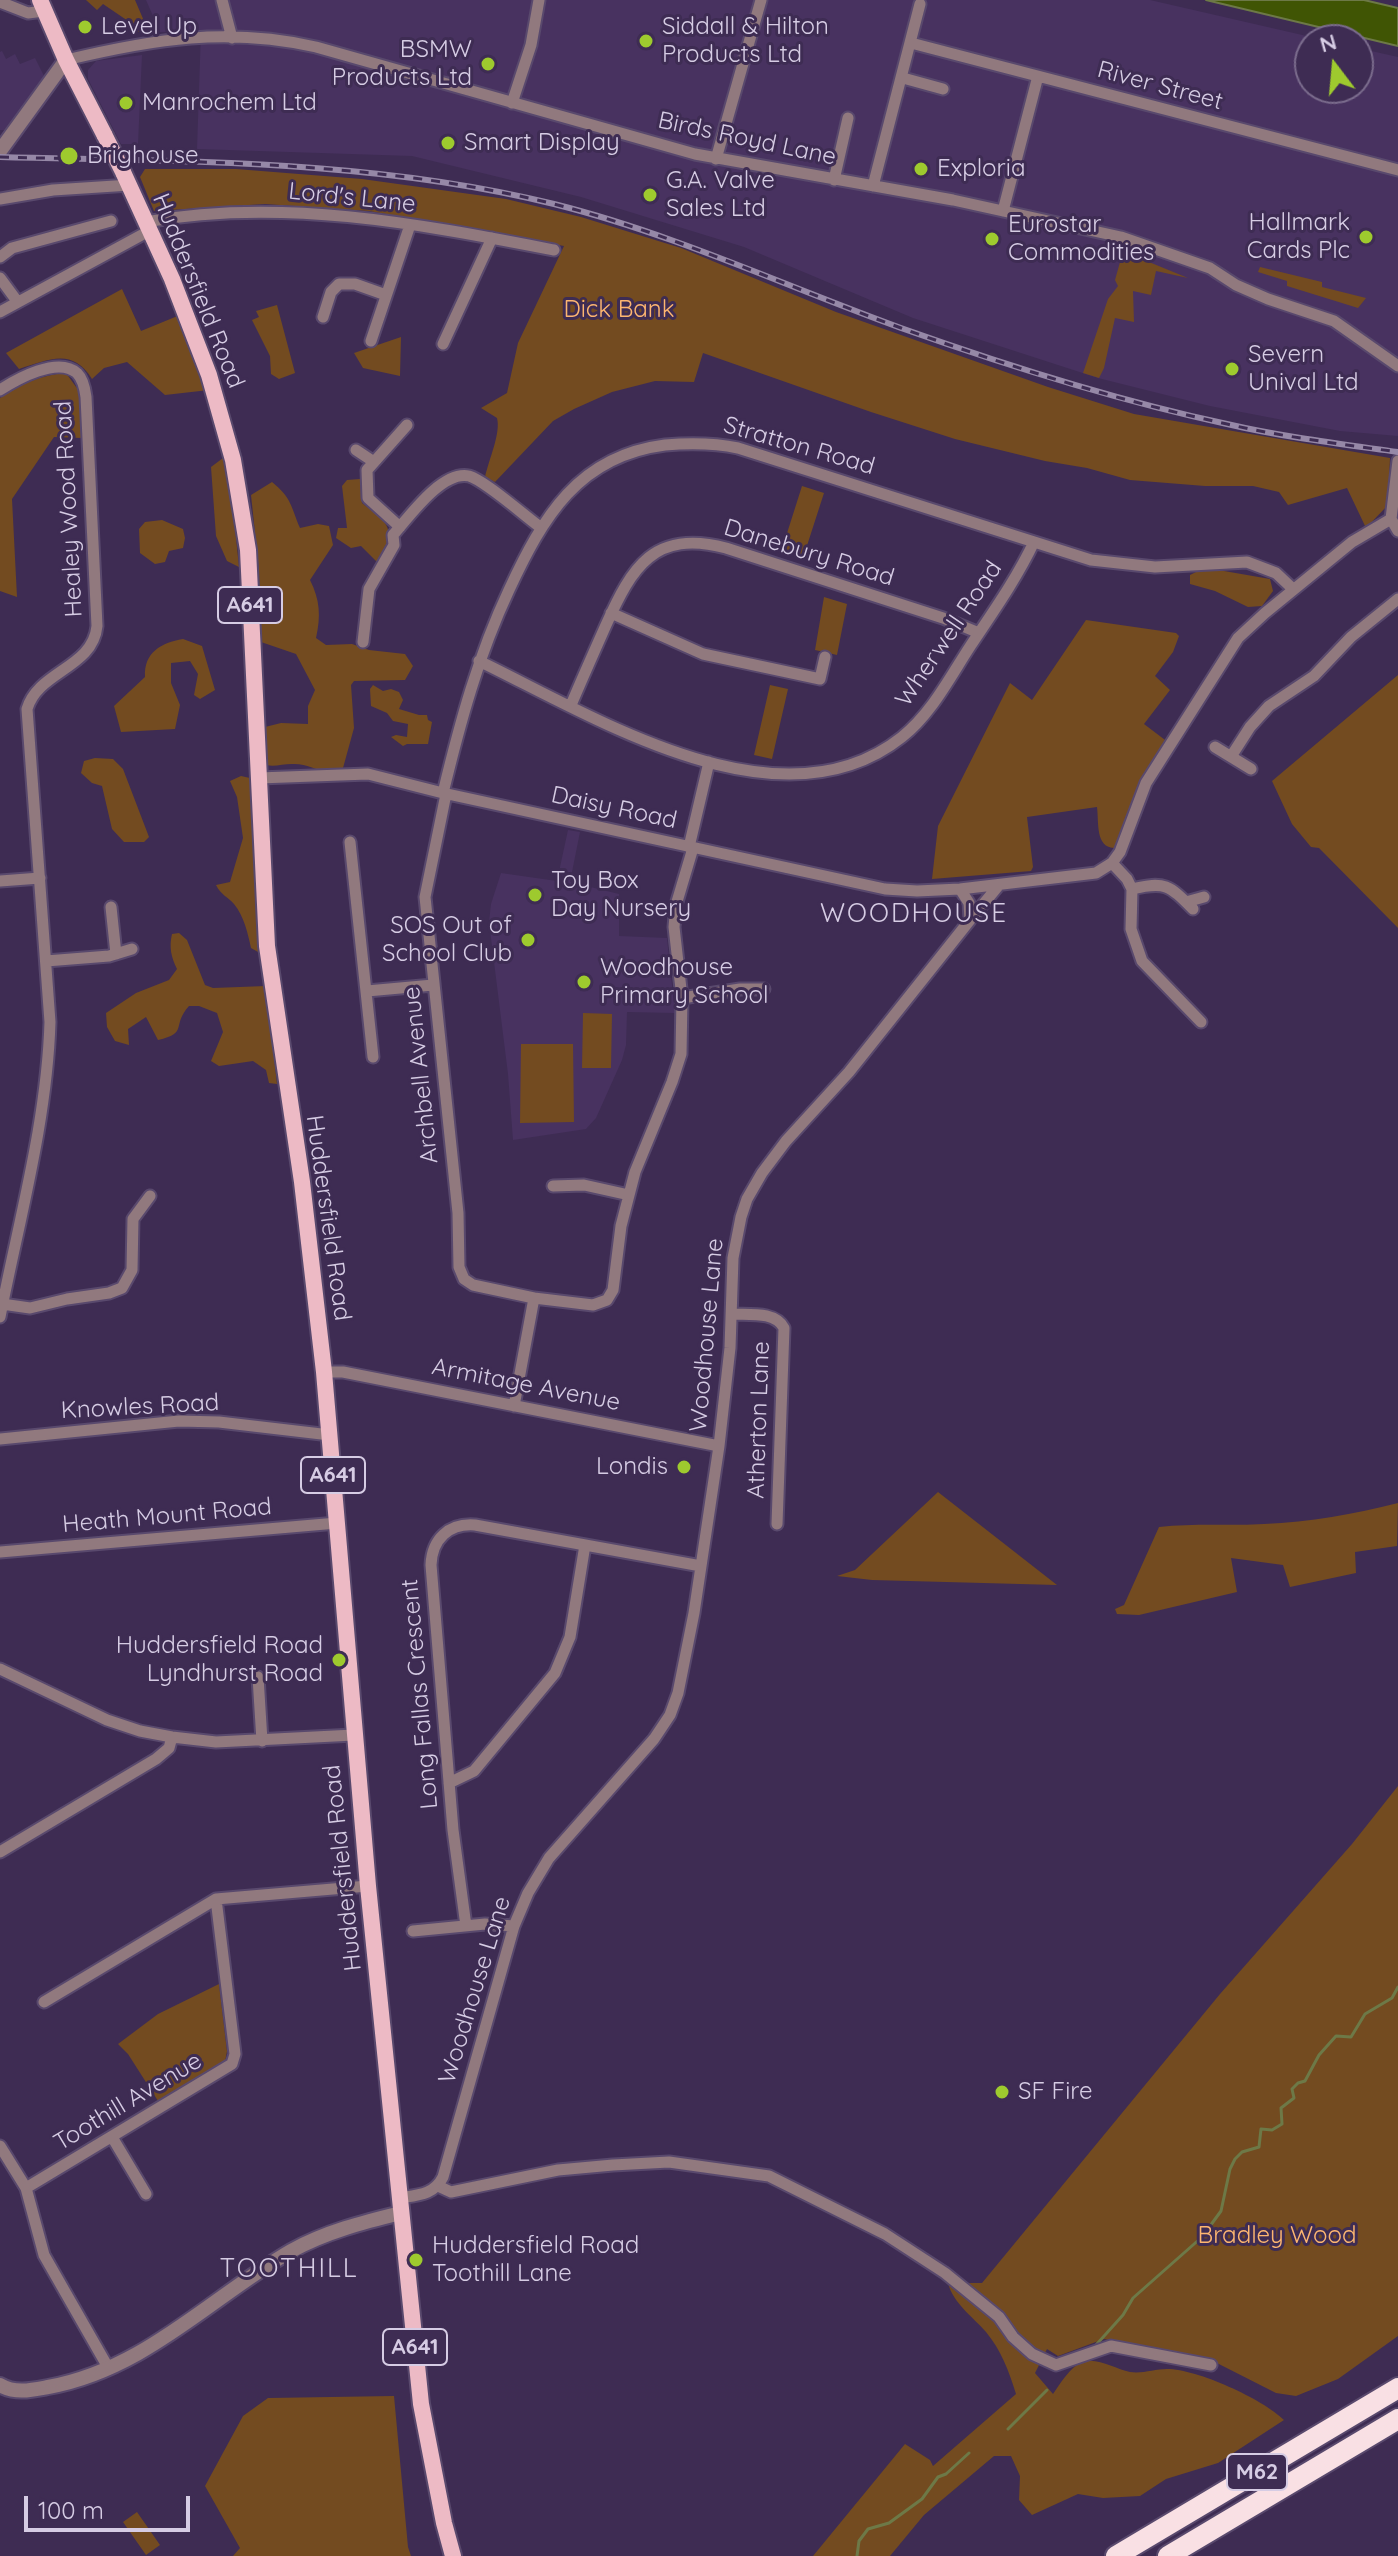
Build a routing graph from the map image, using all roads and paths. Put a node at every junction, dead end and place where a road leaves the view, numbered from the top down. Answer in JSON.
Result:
{"nodes":[{"id":1,"x":222,"y":0,"type":"edge"},
{"id":2,"x":539,"y":0,"type":"edge"},
{"id":3,"x":761,"y":0,"type":"edge"},
{"id":4,"x":0,"y":2,"type":"edge"},
{"id":5,"x":920,"y":4,"type":"dead end"},
{"id":6,"x":42,"y":6,"type":"edge"},
{"id":7,"x":232,"y":38,"type":"junction"},
{"id":8,"x":911,"y":43,"type":"junction"},
{"id":9,"x":66,"y":60,"type":"junction"},
{"id":10,"x":1038,"y":76,"type":"junction"},
{"id":11,"x":903,"y":78,"type":"junction"},
{"id":12,"x":943,"y":89,"type":"dead end"},
{"id":13,"x":512,"y":103,"type":"junction"},
{"id":14,"x":848,"y":118,"type":"dead end"},
{"id":15,"x":0,"y":151,"type":"edge"},
{"id":16,"x":716,"y":159,"type":"junction"},
{"id":17,"x":1398,"y":170,"type":"edge"},
{"id":18,"x":126,"y":179,"type":"junction"},
{"id":19,"x":834,"y":180,"type":"junction"},
{"id":20,"x":873,"y":186,"type":"junction"},
{"id":21,"x":0,"y":199,"type":"edge"},
{"id":22,"x":1003,"y":211,"type":"junction"},
{"id":23,"x":111,"y":221,"type":"dead end"},
{"id":24,"x":410,"y":225,"type":"junction"},
{"id":25,"x":147,"y":226,"type":"junction"},
{"id":26,"x":492,"y":238,"type":"junction"},
{"id":27,"x":554,"y":250,"type":"dead end"},
{"id":28,"x":0,"y":257,"type":"edge"},
{"id":29,"x":0,"y":278,"type":"edge"},
{"id":30,"x":386,"y":295,"type":"junction"},
{"id":31,"x":17,"y":301,"type":"junction"},
{"id":32,"x":0,"y":312,"type":"edge"},
{"id":33,"x":323,"y":317,"type":"dead end"},
{"id":34,"x":371,"y":341,"type":"dead end"},
{"id":35,"x":443,"y":344,"type":"dead end"},
{"id":36,"x":1398,"y":366,"type":"edge"},
{"id":37,"x":0,"y":390,"type":"edge"},
{"id":38,"x":407,"y":425,"type":"dead end"},
{"id":39,"x":356,"y":450,"type":"dead end"},
{"id":40,"x":1398,"y":461,"type":"edge"},
{"id":41,"x":374,"y":462,"type":"junction"},
{"id":42,"x":1391,"y":519,"type":"junction"},
{"id":43,"x":400,"y":527,"type":"junction"},
{"id":44,"x":540,"y":527,"type":"junction"},
{"id":45,"x":1398,"y":531,"type":"edge"},
{"id":46,"x":1034,"y":542,"type":"junction"},
{"id":47,"x":1293,"y":589,"type":"junction"},
{"id":48,"x":1398,"y":599,"type":"edge"},
{"id":49,"x":611,"y":613,"type":"junction"},
{"id":50,"x":979,"y":633,"type":"junction"},
{"id":51,"x":363,"y":642,"type":"dead end"},
{"id":52,"x":825,"y":657,"type":"dead end"},
{"id":53,"x":479,"y":661,"type":"junction"},
{"id":54,"x":571,"y":705,"type":"junction"},
{"id":55,"x":1215,"y":747,"type":"dead end"},
{"id":56,"x":1232,"y":755,"type":"junction"},
{"id":57,"x":709,"y":762,"type":"junction"},
{"id":58,"x":1251,"y":769,"type":"dead end"},
{"id":59,"x":259,"y":778,"type":"junction"},
{"id":60,"x":444,"y":794,"type":"junction"},
{"id":61,"x":350,"y":842,"type":"dead end"},
{"id":62,"x":691,"y":848,"type":"junction"},
{"id":63,"x":1112,"y":863,"type":"junction"},
{"id":64,"x":40,"y":878,"type":"junction"},
{"id":65,"x":0,"y":881,"type":"edge"},
{"id":66,"x":999,"y":885,"type":"junction"},
{"id":67,"x":960,"y":889,"type":"junction"},
{"id":68,"x":1132,"y":889,"type":"junction"},
{"id":69,"x":1204,"y":897,"type":"dead end"},
{"id":70,"x":111,"y":907,"type":"dead end"},
{"id":71,"x":970,"y":920,"type":"junction"},
{"id":72,"x":132,"y":949,"type":"dead end"},
{"id":73,"x":116,"y":954,"type":"junction"},
{"id":74,"x":46,"y":961,"type":"junction"},
{"id":75,"x":433,"y":985,"type":"junction"},
{"id":76,"x":764,"y":989,"type":"dead end"},
{"id":77,"x":367,"y":991,"type":"junction"},
{"id":78,"x":682,"y":998,"type":"junction"},
{"id":79,"x":1201,"y":1022,"type":"dead end"},
{"id":80,"x":373,"y":1057,"type":"dead end"},
{"id":81,"x":553,"y":1186,"type":"dead end"},
{"id":82,"x":629,"y":1195,"type":"junction"},
{"id":83,"x":150,"y":1196,"type":"dead end"},
{"id":84,"x":534,"y":1298,"type":"junction"},
{"id":85,"x":1,"y":1310,"type":"edge"},
{"id":86,"x":732,"y":1314,"type":"junction"},
{"id":87,"x":324,"y":1372,"type":"junction"},
{"id":88,"x":514,"y":1406,"type":"junction"},
{"id":89,"x":330,"y":1435,"type":"junction"},
{"id":90,"x":0,"y":1439,"type":"edge"},
{"id":91,"x":719,"y":1446,"type":"junction"},
{"id":92,"x":337,"y":1523,"type":"junction"},
{"id":93,"x":777,"y":1524,"type":"dead end"},
{"id":94,"x":585,"y":1545,"type":"junction"},
{"id":95,"x":0,"y":1552,"type":"edge"},
{"id":96,"x":701,"y":1566,"type":"junction"},
{"id":97,"x":0,"y":1669,"type":"edge"},
{"id":98,"x":258,"y":1677,"type":"dead end"},
{"id":99,"x":354,"y":1735,"type":"junction"},
{"id":100,"x":172,"y":1737,"type":"junction"},
{"id":101,"x":262,"y":1741,"type":"junction"},
{"id":102,"x":449,"y":1783,"type":"junction"},
{"id":103,"x":0,"y":1852,"type":"edge"},
{"id":104,"x":368,"y":1886,"type":"junction"},
{"id":105,"x":216,"y":1899,"type":"junction"},
{"id":106,"x":466,"y":1926,"type":"junction"},
{"id":107,"x":514,"y":1926,"type":"junction"},
{"id":108,"x":413,"y":1931,"type":"dead end"},
{"id":109,"x":44,"y":2002,"type":"dead end"},
{"id":110,"x":112,"y":2137,"type":"junction"},
{"id":111,"x":0,"y":2146,"type":"edge"},
{"id":112,"x":438,"y":2186,"type":"junction"},
{"id":113,"x":26,"y":2188,"type":"junction"},
{"id":114,"x":146,"y":2194,"type":"dead end"},
{"id":115,"x":400,"y":2206,"type":"junction"},
{"id":116,"x":1211,"y":2365,"type":"dead end"},
{"id":117,"x":109,"y":2369,"type":"junction"},
{"id":118,"x":3,"y":2387,"type":"edge"},
{"id":119,"x":1398,"y":2388,"type":"edge"},
{"id":120,"x":1398,"y":2419,"type":"edge"},
{"id":121,"x":435,"y":2479,"type":"junction"},
{"id":122,"x":453,"y":2556,"type":"edge"},
{"id":123,"x":463,"y":2556,"type":"edge"},
{"id":124,"x":1116,"y":2556,"type":"edge"},
{"id":125,"x":1168,"y":2556,"type":"edge"}],
"edges":[{"from":1,"to":7,"type":"street"},
{"from":2,"to":13,"type":"street"},
{"from":3,"to":16,"type":"street"},
{"from":4,"to":6,"type":"street"},
{"from":5,"to":8,"type":"street"},
{"from":6,"to":9,"type":"main road","name":"Huddersfield Road","number":"A641"},
{"from":7,"to":9,"type":"street","name":"Birds Royd Lane"},
{"from":7,"to":13,"type":"street","name":"Birds Royd Lane"},
{"from":8,"to":10,"type":"street","name":"River Street"},
{"from":8,"to":11,"type":"street"},
{"from":9,"to":15,"type":"street"},
{"from":9,"to":18,"type":"main road","name":"Huddersfield Road","number":"A641","bridge":true},
{"from":10,"to":17,"type":"street","name":"River Street"},
{"from":10,"to":22,"type":"street"},
{"from":11,"to":12,"type":"street"},
{"from":11,"to":20,"type":"street"},
{"from":13,"to":16,"type":"street","name":"Birds Royd Lane"},
{"from":14,"to":19,"type":"street"},
{"from":16,"to":19,"type":"street","name":"Birds Royd Lane"},
{"from":18,"to":21,"type":"street"},
{"from":18,"to":25,"type":"main road","name":"Huddersfield Road","number":"A641"},
{"from":19,"to":20,"type":"street","name":"Birds Royd Lane"},
{"from":20,"to":22,"type":"street","name":"Birds Royd Lane"},
{"from":22,"to":36,"type":"street","name":"Birds Royd Lane"},
{"from":23,"to":28,"type":"street"},
{"from":24,"to":25,"type":"street","name":"Lord's Lane"},
{"from":24,"to":26,"type":"street","name":"Lord's Lane"},
{"from":24,"to":30,"type":"street"},
{"from":25,"to":31,"type":"street"},
{"from":25,"to":59,"type":"main road","name":"Huddersfield Road","number":"A641"},
{"from":26,"to":27,"type":"street","name":"Lord's Lane"},
{"from":26,"to":35,"type":"street"},
{"from":29,"to":31,"type":"street"},
{"from":30,"to":33,"type":"street"},
{"from":30,"to":34,"type":"street"},
{"from":31,"to":32,"type":"street"},
{"from":37,"to":64,"type":"street","name":"Healey Wood Road"},
{"from":38,"to":41,"type":"street"},
{"from":39,"to":41,"type":"street"},
{"from":40,"to":42,"type":"street"},
{"from":41,"to":43,"type":"street"},
{"from":42,"to":45,"type":"street"},
{"from":42,"to":47,"type":"street"},
{"from":43,"to":44,"type":"street"},
{"from":43,"to":51,"type":"street"},
{"from":44,"to":46,"type":"street","name":"Stratton Road"},
{"from":44,"to":53,"type":"street","name":"Stratton Road"},
{"from":46,"to":47,"type":"street","name":"Stratton Road"},
{"from":46,"to":50,"type":"street","name":"Wherwell Road"},
{"from":47,"to":63,"type":"street"},
{"from":48,"to":56,"type":"street"},
{"from":49,"to":50,"type":"street","name":"Danebury Road"},
{"from":49,"to":52,"type":"street"},
{"from":49,"to":54,"type":"street","name":"Danebury Road"},
{"from":50,"to":57,"type":"street","name":"Wherwell Road"},
{"from":53,"to":54,"type":"street","name":"Wherwell Road"},
{"from":53,"to":60,"type":"street","name":"Stratton Road"},
{"from":54,"to":57,"type":"street","name":"Wherwell Road"},
{"from":55,"to":56,"type":"street"},
{"from":56,"to":58,"type":"street"},
{"from":57,"to":62,"type":"street"},
{"from":59,"to":60,"type":"street","name":"Daisy Road"},
{"from":59,"to":87,"type":"main road","name":"Huddersfield Road","number":"A641"},
{"from":60,"to":62,"type":"street","name":"Daisy Road"},
{"from":60,"to":75,"type":"street","name":"Archbell Avenue"},
{"from":61,"to":77,"type":"street"},
{"from":62,"to":67,"type":"street","name":"Daisy Road"},
{"from":62,"to":78,"type":"street"},
{"from":63,"to":66,"type":"street"},
{"from":63,"to":68,"type":"street"},
{"from":64,"to":65,"type":"street"},
{"from":64,"to":74,"type":"street","name":"Healey Wood Road"},
{"from":66,"to":67,"type":"street"},
{"from":66,"to":71,"type":"street","name":"Woodhouse Lane"},
{"from":67,"to":71,"type":"street"},
{"from":68,"to":69,"type":"street"},
{"from":68,"to":79,"type":"street"},
{"from":70,"to":73,"type":"street"},
{"from":71,"to":86,"type":"street","name":"Woodhouse Lane"},
{"from":72,"to":73,"type":"street"},
{"from":73,"to":74,"type":"street"},
{"from":74,"to":85,"type":"street","name":"Healey Wood Road"},
{"from":75,"to":77,"type":"street"},
{"from":75,"to":84,"type":"street","name":"Archbell Avenue"},
{"from":76,"to":78,"type":"street"},
{"from":77,"to":80,"type":"street"},
{"from":78,"to":82,"type":"street"},
{"from":81,"to":82,"type":"street"},
{"from":82,"to":84,"type":"street","name":"Archbell Avenue"},
{"from":83,"to":85,"type":"street"},
{"from":84,"to":88,"type":"street"},
{"from":86,"to":91,"type":"street","name":"Woodhouse Lane"},
{"from":86,"to":93,"type":"street","name":"Atherton Lane"},
{"from":87,"to":88,"type":"street","name":"Armitage Avenue"},
{"from":87,"to":89,"type":"main road","name":"Huddersfield Road","number":"A641"},
{"from":88,"to":91,"type":"street","name":"Armitage Avenue"},
{"from":89,"to":90,"type":"street","name":"Knowles Road"},
{"from":89,"to":92,"type":"main road","name":"Huddersfield Road","number":"A641"},
{"from":91,"to":96,"type":"street","name":"Woodhouse Lane"},
{"from":92,"to":95,"type":"street","name":"Heath Mount Road"},
{"from":92,"to":99,"type":"main road","name":"Huddersfield Road","number":"A641"},
{"from":94,"to":96,"type":"street","name":"Long Fallas Crescent"},
{"from":94,"to":102,"type":"street"},
{"from":94,"to":102,"type":"street","name":"Long Fallas Crescent"},
{"from":96,"to":107,"type":"street","name":"Woodhouse Lane"},
{"from":97,"to":100,"type":"street"},
{"from":98,"to":101,"type":"street"},
{"from":99,"to":101,"type":"street"},
{"from":99,"to":104,"type":"main road","name":"Huddersfield Road","number":"A641"},
{"from":100,"to":101,"type":"street"},
{"from":100,"to":103,"type":"street"},
{"from":102,"to":106,"type":"street","name":"Long Fallas Crescent"},
{"from":104,"to":105,"type":"street"},
{"from":104,"to":115,"type":"main road","name":"Huddersfield Road","number":"A641"},
{"from":105,"to":109,"type":"street"},
{"from":105,"to":110,"type":"street","name":"Toothill Avenue"},
{"from":106,"to":107,"type":"street"},
{"from":106,"to":108,"type":"street"},
{"from":107,"to":112,"type":"street","name":"Woodhouse Lane"},
{"from":110,"to":113,"type":"street","name":"Toothill Avenue"},
{"from":110,"to":114,"type":"street"},
{"from":111,"to":113,"type":"street"},
{"from":112,"to":115,"type":"street"},
{"from":112,"to":116,"type":"street"},
{"from":113,"to":117,"type":"street"},
{"from":115,"to":117,"type":"street"},
{"from":115,"to":121,"type":"main road","name":"Huddersfield Road","number":"A641"},
{"from":117,"to":118,"type":"street"},
{"from":119,"to":124,"type":"highway","number":"M62"},
{"from":120,"to":125,"type":"highway","number":"M62"},
{"from":121,"to":122,"type":"main road","name":"Huddersfield Road","number":"A641"},
{"from":121,"to":123,"type":"main road","name":"Huddersfield Road","number":"A641"}]}
